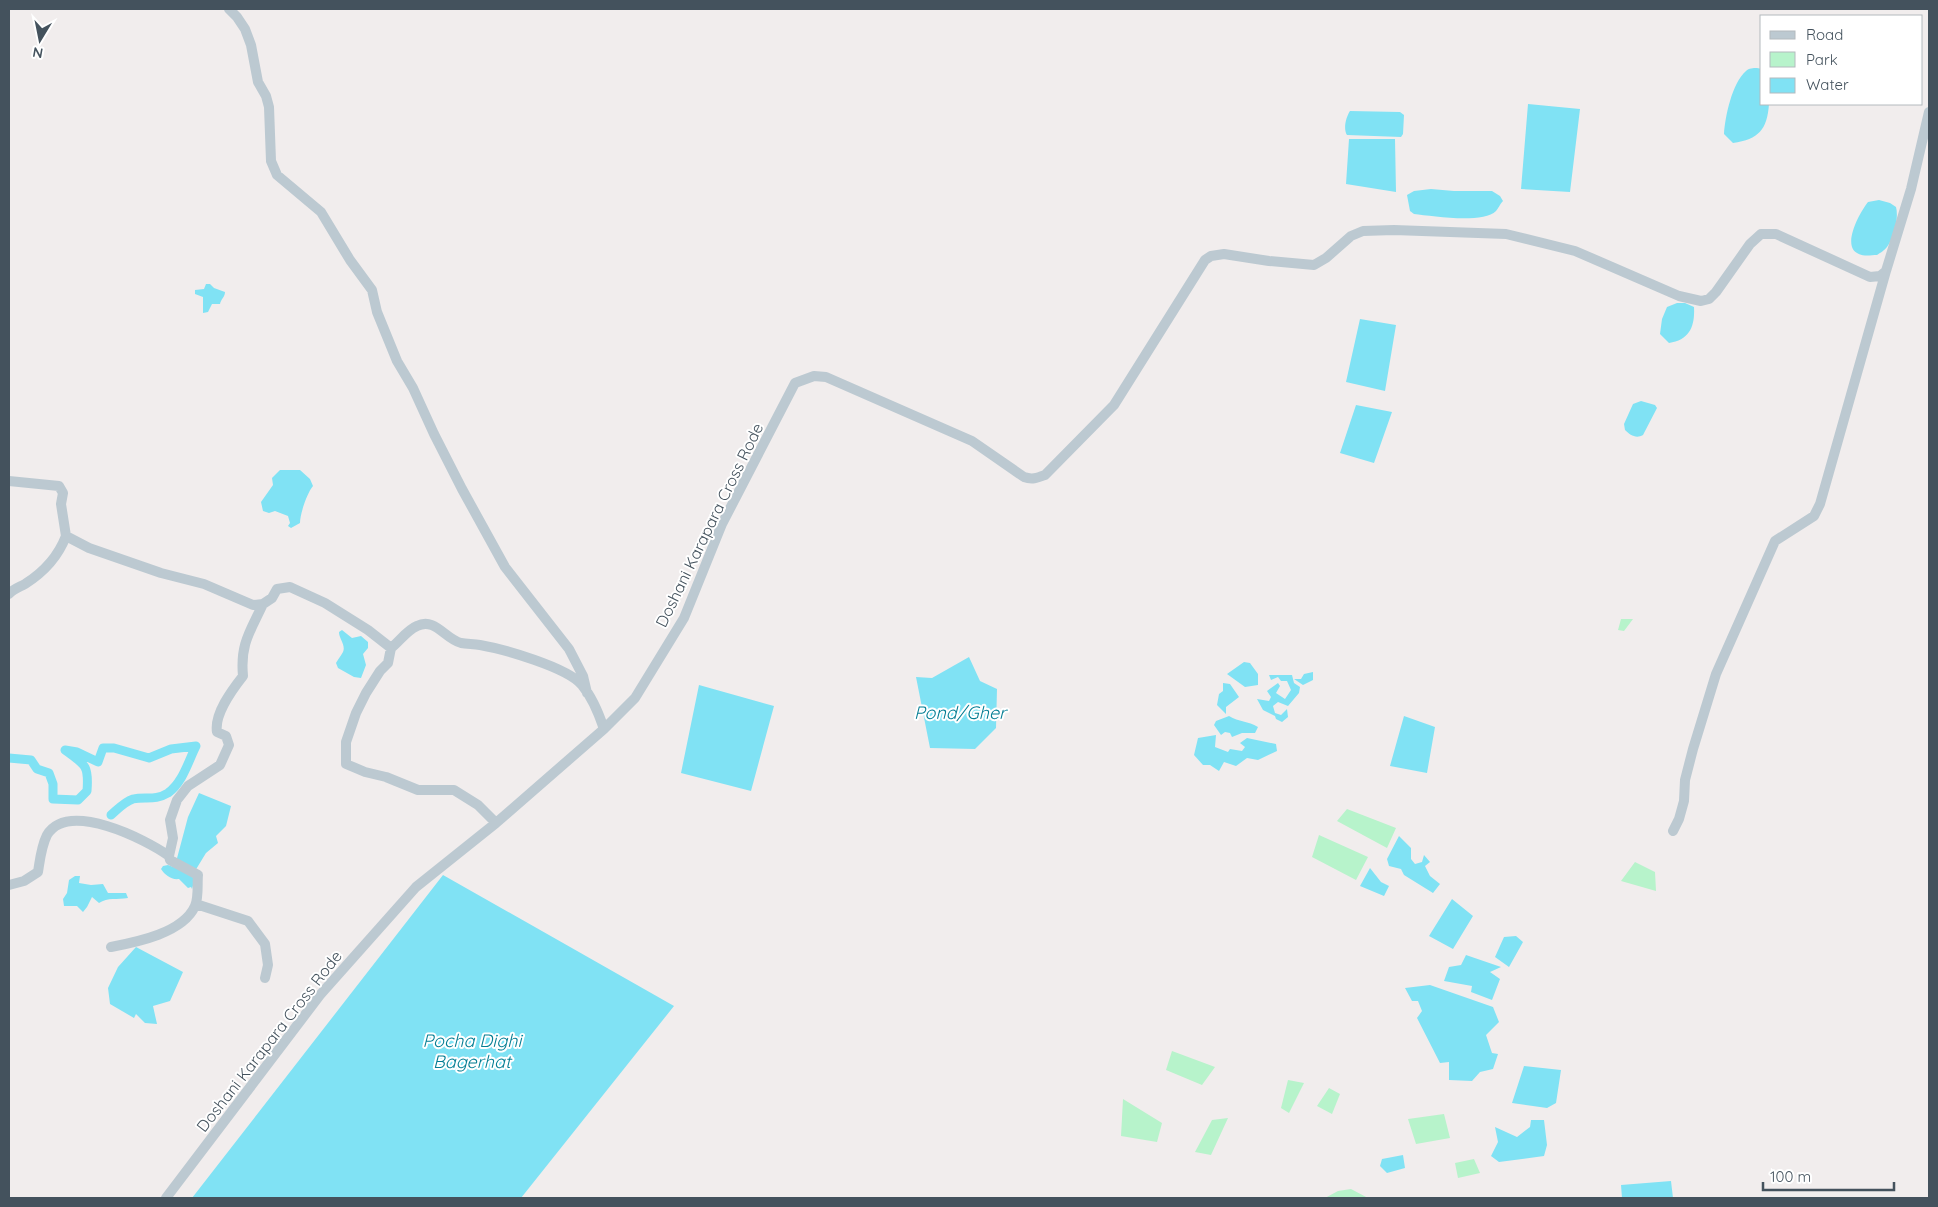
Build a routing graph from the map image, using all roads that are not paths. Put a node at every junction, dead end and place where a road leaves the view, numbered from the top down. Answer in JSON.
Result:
{"nodes":[{"id":1,"x":229,"y":9,"type":"edge"},
{"id":2,"x":1929,"y":112,"type":"edge"},
{"id":3,"x":1886,"y":272,"type":"junction"},
{"id":4,"x":9,"y":481,"type":"edge"},
{"id":5,"x":66,"y":536,"type":"junction"},
{"id":6,"x":9,"y":594,"type":"edge"},
{"id":7,"x":263,"y":604,"type":"junction"},
{"id":8,"x":391,"y":648,"type":"junction"},
{"id":9,"x":587,"y":693,"type":"junction"},
{"id":10,"x":604,"y":729,"type":"junction"},
{"id":11,"x":496,"y":823,"type":"junction"},
{"id":12,"x":1673,"y":831,"type":"dead end"},
{"id":13,"x":169,"y":856,"type":"junction"},
{"id":14,"x":9,"y":885,"type":"edge"},
{"id":15,"x":196,"y":904,"type":"junction"},
{"id":16,"x":111,"y":947,"type":"dead end"},
{"id":17,"x":265,"y":978,"type":"dead end"},
{"id":18,"x":166,"y":1198,"type":"edge"}],
"edges":[{"from":1,"to":9,"type":"street"},
{"from":2,"to":3,"type":"street"},
{"from":3,"to":10,"type":"street","name":"Doshani Karapara Cross Rode"},
{"from":3,"to":12,"type":"street"},
{"from":4,"to":5,"type":"street"},
{"from":5,"to":6,"type":"street"},
{"from":5,"to":7,"type":"street"},
{"from":7,"to":8,"type":"street"},
{"from":7,"to":13,"type":"street"},
{"from":8,"to":9,"type":"street"},
{"from":8,"to":11,"type":"street"},
{"from":9,"to":10,"type":"street"},
{"from":10,"to":11,"type":"street","name":"Doshani Karapara Cross Rode"},
{"from":11,"to":18,"type":"street","name":"Doshani Karapara Cross Rode"},
{"from":13,"to":14,"type":"street"},
{"from":13,"to":15,"type":"street"},
{"from":15,"to":16,"type":"street"},
{"from":15,"to":17,"type":"street"}]}
